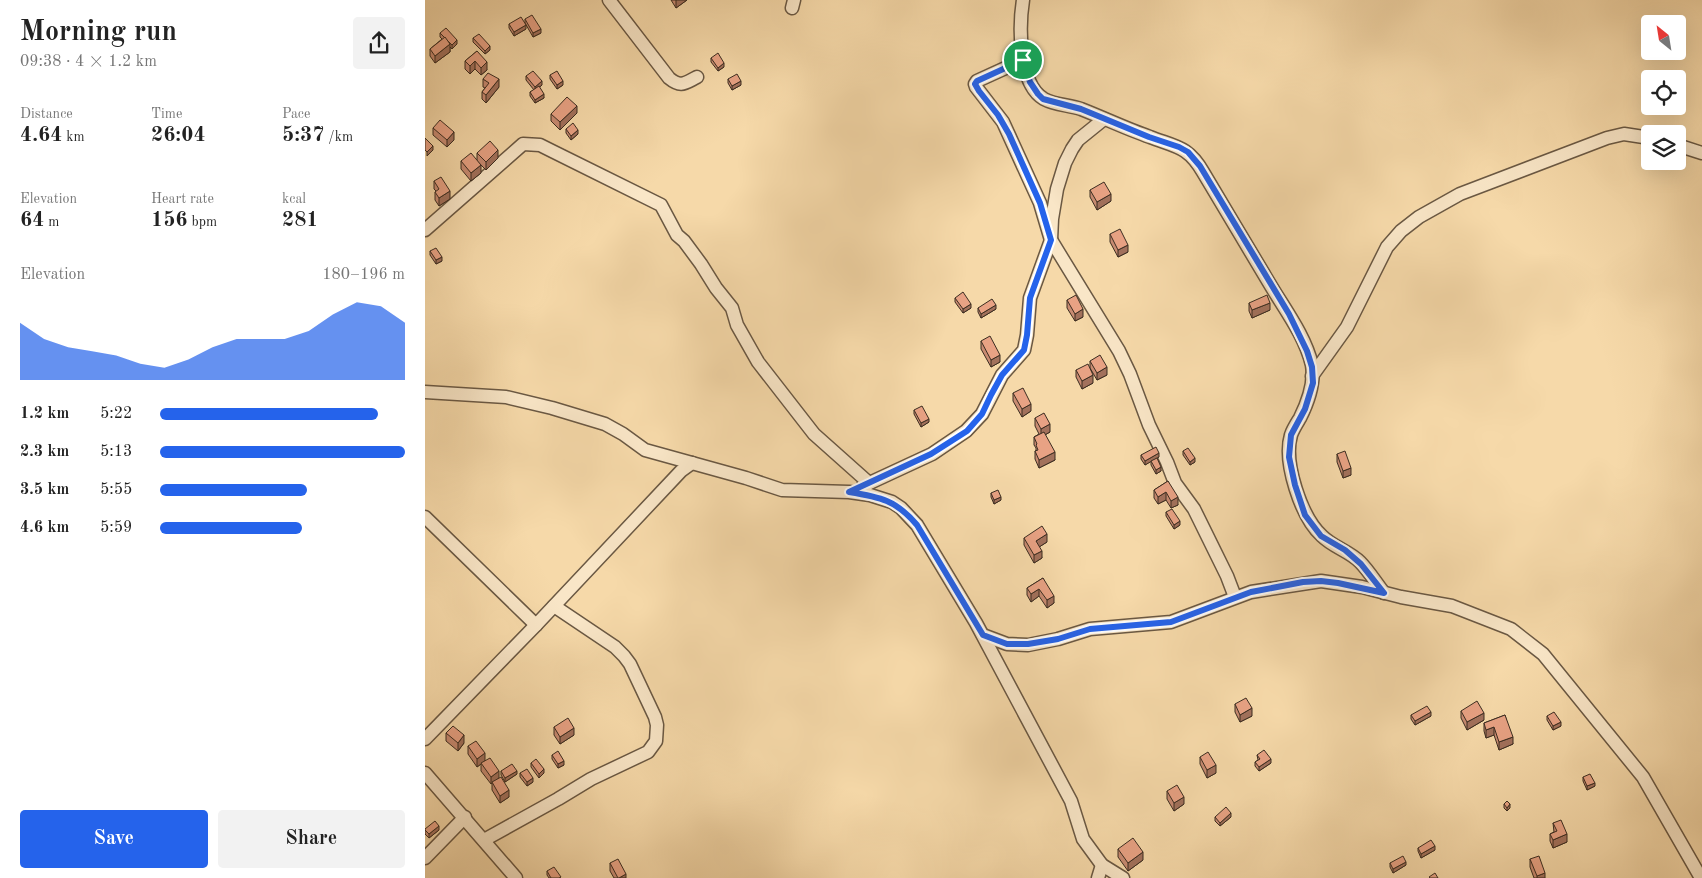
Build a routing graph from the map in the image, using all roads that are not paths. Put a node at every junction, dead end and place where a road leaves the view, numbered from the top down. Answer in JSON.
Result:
{"nodes":[{"id":1,"x":609,"y":0,"type":"edge"},
{"id":2,"x":1023,"y":0,"type":"edge"},
{"id":3,"x":1023,"y":60,"type":"junction"},
{"id":4,"x":697,"y":76,"type":"dead end"},
{"id":5,"x":1104,"y":119,"type":"junction"},
{"id":6,"x":1641,"y":137,"type":"edge"},
{"id":7,"x":1686,"y":148,"type":"edge"},
{"id":8,"x":1702,"y":153,"type":"edge"},
{"id":9,"x":425,"y":230,"type":"edge"},
{"id":10,"x":1051,"y":240,"type":"junction"},
{"id":11,"x":1313,"y":376,"type":"junction"},
{"id":12,"x":425,"y":392,"type":"edge"},
{"id":13,"x":692,"y":462,"type":"junction"},
{"id":14,"x":869,"y":483,"type":"junction"},
{"id":15,"x":849,"y":492,"type":"junction"},
{"id":16,"x":425,"y":518,"type":"edge"},
{"id":17,"x":1384,"y":593,"type":"junction"},
{"id":18,"x":1235,"y":596,"type":"junction"},
{"id":19,"x":554,"y":606,"type":"junction"},
{"id":20,"x":536,"y":625,"type":"junction"},
{"id":21,"x":983,"y":635,"type":"junction"},
{"id":22,"x":425,"y":739,"type":"edge"},
{"id":23,"x":425,"y":773,"type":"edge"},
{"id":24,"x":465,"y":818,"type":"junction"},
{"id":25,"x":484,"y":840,"type":"junction"},
{"id":26,"x":425,"y":858,"type":"edge"},
{"id":27,"x":1102,"y":865,"type":"junction"},
{"id":28,"x":509,"y":875,"type":"edge"},
{"id":29,"x":1098,"y":878,"type":"edge"},
{"id":30,"x":1123,"y":878,"type":"edge"},
{"id":31,"x":1701,"y":878,"type":"edge"}],
"edges":[{"from":1,"to":4,"type":"street"},
{"from":2,"to":3,"type":"street"},
{"from":3,"to":5,"type":"street"},
{"from":3,"to":10,"type":"street"},
{"from":5,"to":10,"type":"street"},
{"from":5,"to":11,"type":"street"},
{"from":6,"to":11,"type":"street"},
{"from":7,"to":8,"type":"street"},
{"from":9,"to":14,"type":"street"},
{"from":10,"to":14,"type":"street"},
{"from":10,"to":18,"type":"street"},
{"from":11,"to":17,"type":"street"},
{"from":12,"to":13,"type":"street"},
{"from":13,"to":15,"type":"street"},
{"from":13,"to":19,"type":"street"},
{"from":14,"to":15,"type":"street"},
{"from":15,"to":21,"type":"street"},
{"from":16,"to":20,"type":"street"},
{"from":17,"to":18,"type":"street"},
{"from":17,"to":31,"type":"street"},
{"from":18,"to":21,"type":"street"},
{"from":19,"to":20,"type":"street"},
{"from":19,"to":25,"type":"street"},
{"from":20,"to":22,"type":"street"},
{"from":21,"to":27,"type":"street"},
{"from":23,"to":24,"type":"street"},
{"from":24,"to":25,"type":"street"},
{"from":24,"to":26,"type":"street"},
{"from":25,"to":28,"type":"street"},
{"from":27,"to":29,"type":"street"},
{"from":27,"to":30,"type":"street"}]}
